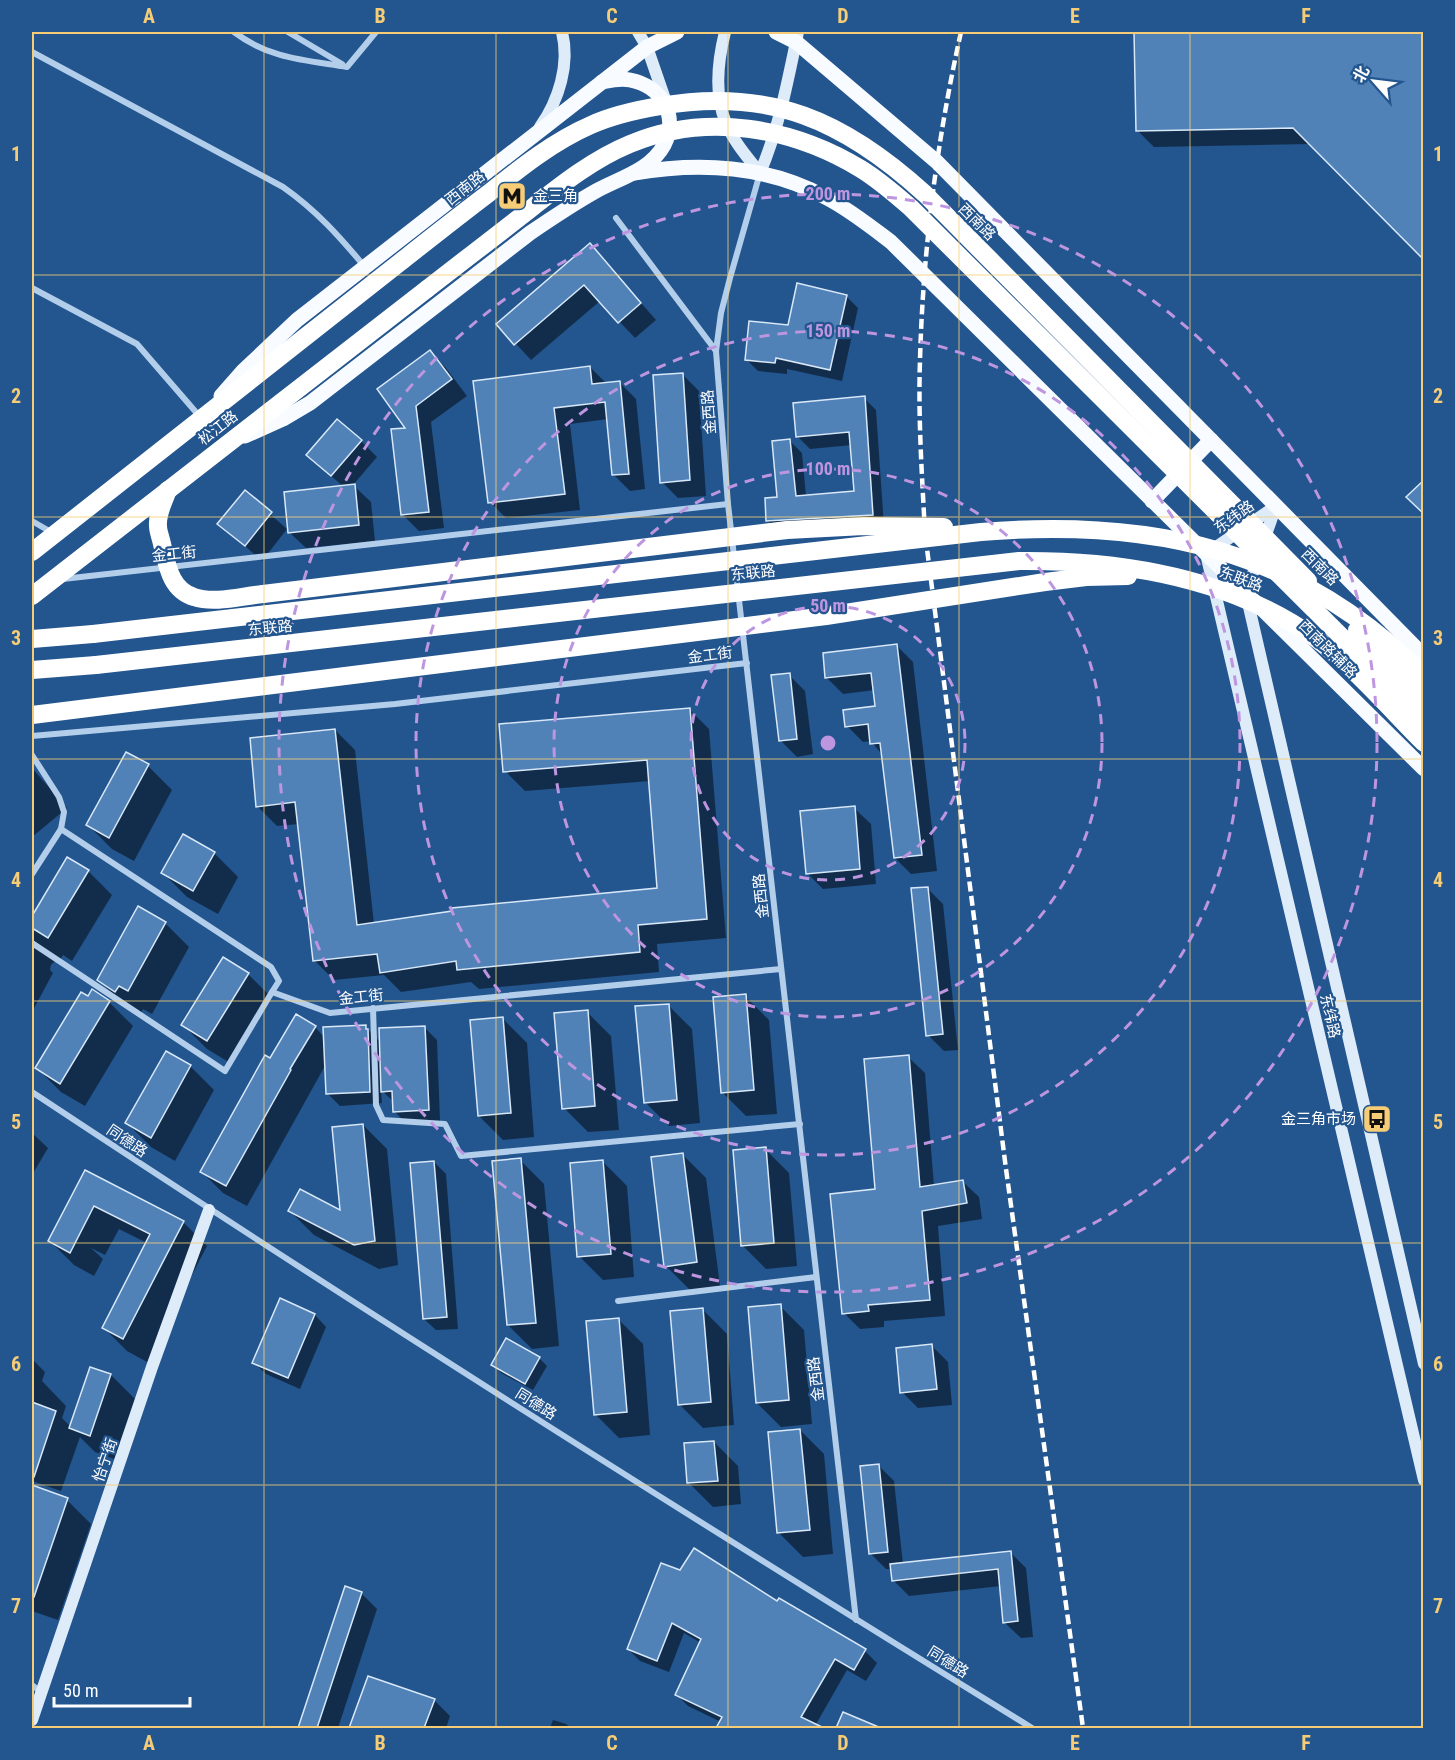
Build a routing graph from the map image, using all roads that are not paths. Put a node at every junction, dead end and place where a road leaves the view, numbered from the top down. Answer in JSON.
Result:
{"nodes":[{"id":1,"x":234,"y":32,"type":"edge"},
{"id":2,"x":288,"y":32,"type":"edge"},
{"id":3,"x":376,"y":32,"type":"edge"},
{"id":4,"x":562,"y":32,"type":"edge"},
{"id":5,"x":638,"y":32,"type":"edge"},
{"id":6,"x":664,"y":32,"type":"edge"},
{"id":7,"x":677,"y":32,"type":"edge"},
{"id":8,"x":725,"y":32,"type":"edge"},
{"id":9,"x":776,"y":32,"type":"edge"},
{"id":10,"x":797,"y":37,"type":"edge"},
{"id":11,"x":647,"y":47,"type":"junction"},
{"id":12,"x":32,"y":52,"type":"edge"},
{"id":13,"x":347,"y":67,"type":"junction"},
{"id":14,"x":603,"y":82,"type":"junction"},
{"id":15,"x":669,"y":111,"type":"junction"},
{"id":16,"x":533,"y":136,"type":"junction"},
{"id":17,"x":634,"y":173,"type":"junction"},
{"id":18,"x":760,"y":173,"type":"junction"},
{"id":19,"x":616,"y":218,"type":"dead end"},
{"id":20,"x":403,"y":260,"type":"joint"},
{"id":21,"x":365,"y":267,"type":"junction"},
{"id":22,"x":32,"y":288,"type":"edge"},
{"id":23,"x":716,"y":351,"type":"junction"},
{"id":24,"x":202,"y":418,"type":"junction"},
{"id":25,"x":1211,"y":440,"type":"junction"},
{"id":26,"x":225,"y":446,"type":"junction"},
{"id":27,"x":168,"y":490,"type":"junction"},
{"id":28,"x":1152,"y":501,"type":"junction"},
{"id":29,"x":728,"y":504,"type":"junction"},
{"id":30,"x":1276,"y":506,"type":"junction"},
{"id":31,"x":32,"y":521,"type":"edge"},
{"id":32,"x":1030,"y":528,"type":"junction"},
{"id":33,"x":54,"y":534,"type":"junction"},
{"id":34,"x":32,"y":552,"type":"edge"},
{"id":35,"x":1206,"y":554,"type":"junction"},
{"id":36,"x":167,"y":567,"type":"junction"},
{"id":37,"x":1177,"y":577,"type":"junction"},
{"id":38,"x":52,"y":580,"type":"junction"},
{"id":39,"x":1246,"y":594,"type":"junction"},
{"id":40,"x":32,"y":596,"type":"edge"},
{"id":41,"x":32,"y":639,"type":"edge"},
{"id":42,"x":1424,"y":656,"type":"edge"},
{"id":43,"x":747,"y":663,"type":"junction"},
{"id":44,"x":32,"y":670,"type":"edge"},
{"id":45,"x":1424,"y":676,"type":"edge"},
{"id":46,"x":1424,"y":697,"type":"edge"},
{"id":47,"x":32,"y":715,"type":"edge"},
{"id":48,"x":1424,"y":719,"type":"edge"},
{"id":49,"x":32,"y":736,"type":"edge"},
{"id":50,"x":1424,"y":743,"type":"edge"},
{"id":51,"x":32,"y":755,"type":"edge"},
{"id":52,"x":1424,"y":769,"type":"edge"},
{"id":53,"x":61,"y":829,"type":"junction"},
{"id":54,"x":32,"y":874,"type":"edge"},
{"id":55,"x":32,"y":943,"type":"edge"},
{"id":56,"x":781,"y":969,"type":"junction"},
{"id":57,"x":272,"y":992,"type":"junction"},
{"id":58,"x":373,"y":1008,"type":"junction"},
{"id":59,"x":32,"y":1092,"type":"edge"},
{"id":60,"x":800,"y":1124,"type":"junction"},
{"id":61,"x":208,"y":1210,"type":"junction"},
{"id":62,"x":816,"y":1276,"type":"junction"},
{"id":63,"x":618,"y":1301,"type":"dead end"},
{"id":64,"x":1424,"y":1364,"type":"edge"},
{"id":65,"x":1424,"y":1480,"type":"edge"},
{"id":66,"x":856,"y":1620,"type":"junction"},
{"id":67,"x":36,"y":1689,"type":"edge"},
{"id":68,"x":32,"y":1720,"type":"edge"},
{"id":69,"x":1031,"y":1728,"type":"edge"}],
"edges":[{"from":1,"to":13,"type":"street"},
{"from":2,"to":13,"type":"street"},
{"from":3,"to":13,"type":"street"},
{"from":4,"to":16,"type":"main road"},
{"from":5,"to":11,"type":"main road"},
{"from":6,"to":11,"type":"main road"},
{"from":7,"to":11,"type":"main road"},
{"from":8,"to":18,"type":"main road"},
{"from":9,"to":10,"type":"main road","name":"西南路"},
{"from":10,"to":18,"type":"main road"},
{"from":10,"to":25,"type":"main road","name":"西南路"},
{"from":11,"to":14,"type":"main road"},
{"from":11,"to":15,"type":"main road"},
{"from":12,"to":21,"type":"street"},
{"from":14,"to":15,"type":"main road"},
{"from":14,"to":16,"type":"main road"},
{"from":15,"to":17,"type":"main road"},
{"from":16,"to":21,"type":"main road"},
{"from":17,"to":18,"type":"main road"},
{"from":17,"to":26,"type":"main road"},
{"from":18,"to":23,"type":"street","name":"金西路"},
{"from":18,"to":28,"type":"main road"},
{"from":19,"to":23,"type":"street"},
{"from":20,"to":24,"type":"highway","name":"松江路"},
{"from":20,"to":46,"type":"highway","name":"西南路","bridge":true},
{"from":21,"to":24,"type":"main road"},
{"from":22,"to":24,"type":"street"},
{"from":23,"to":29,"type":"street","name":"金西路"},
{"from":24,"to":33,"type":"highway","name":"松江路"},
{"from":25,"to":28,"type":"main road"},
{"from":25,"to":30,"type":"main road","name":"西南路"},
{"from":26,"to":27,"type":"highway","name":"松江路"},
{"from":26,"to":48,"type":"highway","name":"松江路","bridge":true},
{"from":27,"to":36,"type":"highway"},
{"from":27,"to":38,"type":"highway","name":"松江路"},
{"from":28,"to":35,"type":"main road"},
{"from":29,"to":36,"type":"street","name":"金工街"},
{"from":29,"to":43,"type":"street","name":"金西路"},
{"from":30,"to":35,"type":"main road","name":"东纬路"},
{"from":30,"to":39,"type":"main road","name":"东纬路"},
{"from":30,"to":42,"type":"main road"},
{"from":31,"to":33,"type":"street"},
{"from":32,"to":36,"type":"highway","bridge":true},
{"from":32,"to":41,"type":"highway","name":"东联路","bridge":true},
{"from":32,"to":45,"type":"highway","name":"东联路","bridge":true},
{"from":33,"to":34,"type":"highway","name":"松江路"},
{"from":35,"to":39,"type":"main road","name":"西南路辅路"},
{"from":35,"to":65,"type":"main road","name":"东纬路"},
{"from":36,"to":38,"type":"street","name":"金工街"},
{"from":37,"to":44,"type":"highway","name":"东联路","bridge":true},
{"from":37,"to":47,"type":"highway","bridge":true},
{"from":37,"to":50,"type":"highway","name":"东联路","bridge":true},
{"from":38,"to":40,"type":"highway","name":"松江路"},
{"from":39,"to":52,"type":"main road","name":"西南路辅路"},
{"from":39,"to":64,"type":"main road","name":"东纬路"},
{"from":43,"to":49,"type":"street","name":"金工街"},
{"from":43,"to":56,"type":"street","name":"金西路"},
{"from":51,"to":53,"type":"street"},
{"from":53,"to":54,"type":"street"},
{"from":53,"to":57,"type":"street"},
{"from":55,"to":57,"type":"street"},
{"from":56,"to":58,"type":"street","name":"金工街"},
{"from":56,"to":60,"type":"street","name":"金西路"},
{"from":57,"to":58,"type":"street","name":"金工街"},
{"from":58,"to":60,"type":"street"},
{"from":59,"to":61,"type":"street","name":"同德路"},
{"from":60,"to":62,"type":"street","name":"金西路"},
{"from":61,"to":66,"type":"street","name":"同德路"},
{"from":61,"to":67,"type":"main road","name":"怡宁街"},
{"from":62,"to":63,"type":"street"},
{"from":62,"to":66,"type":"street","name":"金西路"},
{"from":66,"to":69,"type":"street","name":"同德路"},
{"from":67,"to":68,"type":"main road","name":"怡宁街"}]}
